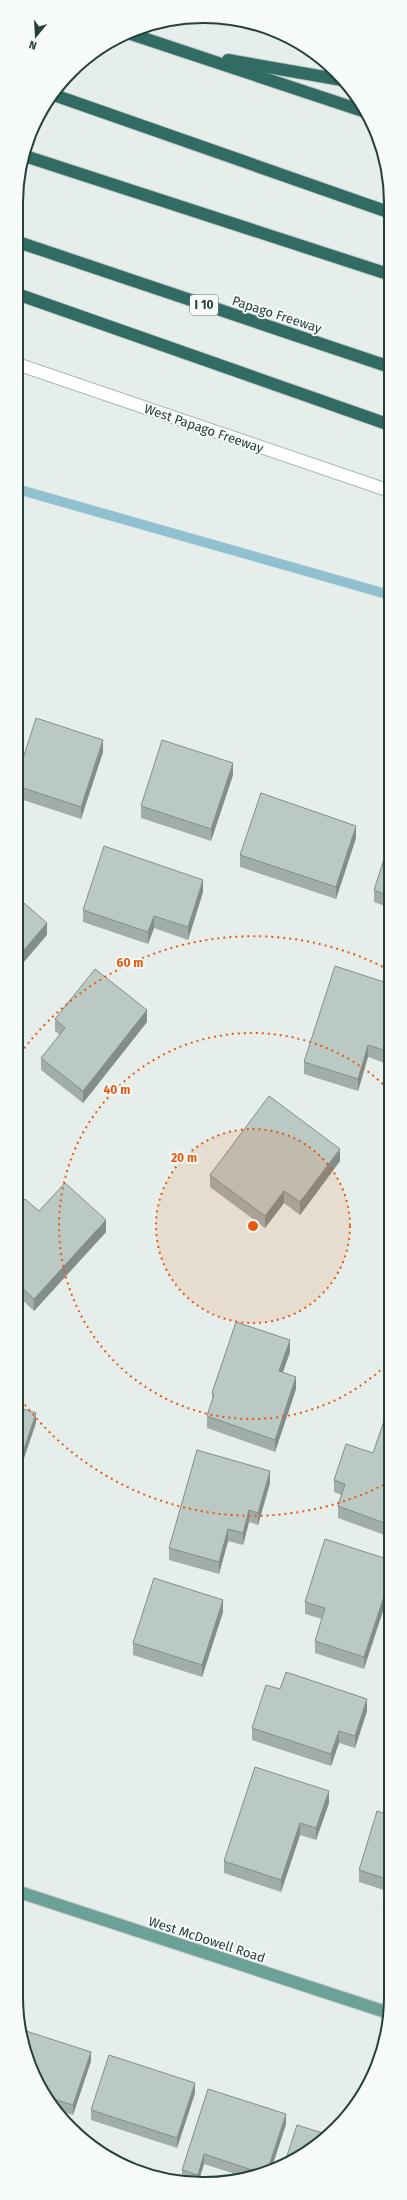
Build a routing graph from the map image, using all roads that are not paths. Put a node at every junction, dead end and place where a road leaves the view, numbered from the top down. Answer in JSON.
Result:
{"nodes":[{"id":1,"x":137,"y":36,"type":"edge"},
{"id":2,"x":186,"y":52,"type":"junction"},
{"id":3,"x":333,"y":78,"type":"edge"},
{"id":4,"x":58,"y":96,"type":"edge"},
{"id":5,"x":358,"y":110,"type":"edge"},
{"id":6,"x":29,"y":157,"type":"edge"},
{"id":7,"x":384,"y":211,"type":"edge"},
{"id":8,"x":23,"y":244,"type":"edge"},
{"id":9,"x":384,"y":273,"type":"edge"},
{"id":10,"x":23,"y":296,"type":"edge"},
{"id":11,"x":384,"y":365,"type":"edge"},
{"id":12,"x":23,"y":366,"type":"edge"},
{"id":13,"x":384,"y":423,"type":"edge"},
{"id":14,"x":384,"y":490,"type":"edge"},
{"id":15,"x":23,"y":1893,"type":"edge"},
{"id":16,"x":383,"y":2011,"type":"edge"}],
"edges":[{"from":1,"to":2,"type":"highway"},
{"from":2,"to":3,"type":"highway"},
{"from":2,"to":5,"type":"highway"},
{"from":4,"to":7,"type":"highway"},
{"from":6,"to":9,"type":"highway"},
{"from":8,"to":11,"type":"highway","name":"Papago Freeway","number":"I 10"},
{"from":10,"to":13,"type":"highway"},
{"from":12,"to":14,"type":"main road","name":"West Papago Freeway"},
{"from":15,"to":16,"type":"main road","name":"West McDowell Road"}]}
